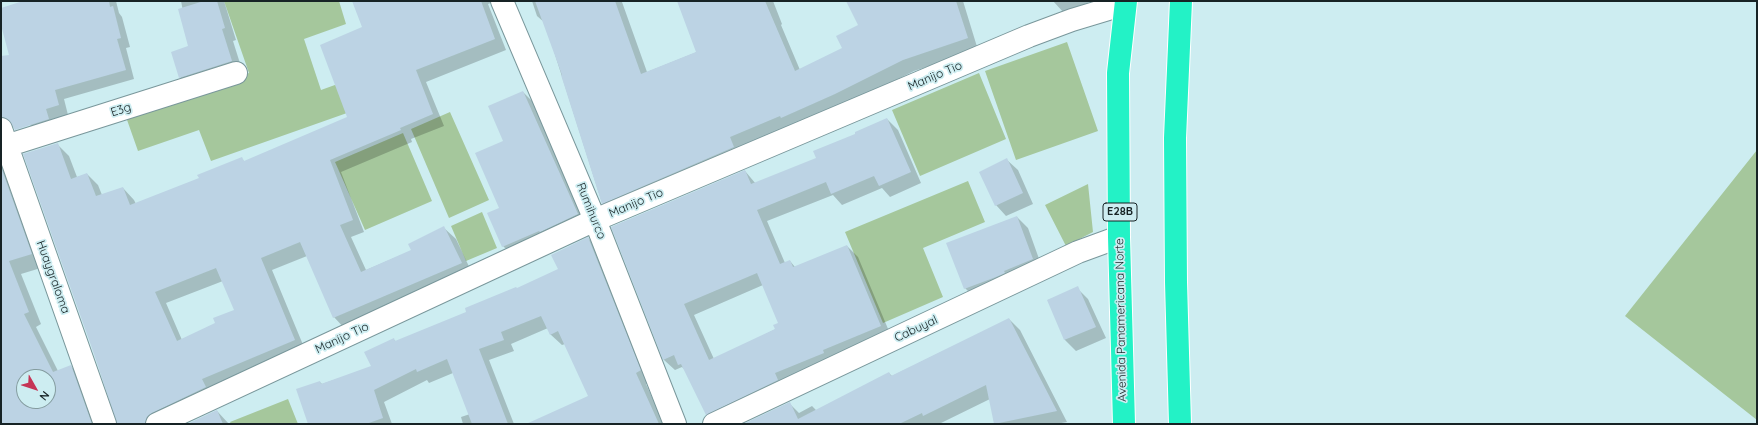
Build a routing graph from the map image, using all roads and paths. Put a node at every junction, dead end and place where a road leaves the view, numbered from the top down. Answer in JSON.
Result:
{"nodes":[{"id":1,"x":502,"y":1,"type":"edge"},
{"id":2,"x":1181,"y":1,"type":"edge"},
{"id":3,"x":1125,"y":2,"type":"edge"},
{"id":4,"x":236,"y":73,"type":"dead end"},
{"id":5,"x":4,"y":138,"type":"edge"},
{"id":6,"x":595,"y":220,"type":"junction"},
{"id":7,"x":1119,"y":237,"type":"junction"},
{"id":8,"x":105,"y":424,"type":"edge"},
{"id":9,"x":157,"y":424,"type":"edge"},
{"id":10,"x":675,"y":424,"type":"edge"},
{"id":11,"x":714,"y":424,"type":"edge"},
{"id":12,"x":1124,"y":424,"type":"edge"},
{"id":13,"x":1180,"y":424,"type":"edge"}],
"edges":[{"from":1,"to":6,"type":"street","name":"Rumihurco"},
{"from":2,"to":13,"type":"highway"},
{"from":3,"to":6,"type":"street","name":"Manijo Tio"},
{"from":3,"to":7,"type":"highway","name":"Avenida Panamericana Norte","number":"E28B"},
{"from":4,"to":5,"type":"street","name":"E3g"},
{"from":5,"to":8,"type":"street","name":"Huaygraloma"},
{"from":6,"to":9,"type":"street","name":"Manijo Tio"},
{"from":6,"to":10,"type":"street","name":"Rumihurco"},
{"from":7,"to":11,"type":"street","name":"Cabuyal"},
{"from":7,"to":12,"type":"highway","name":"Avenida Panamericana Norte","number":"E28B"}]}
